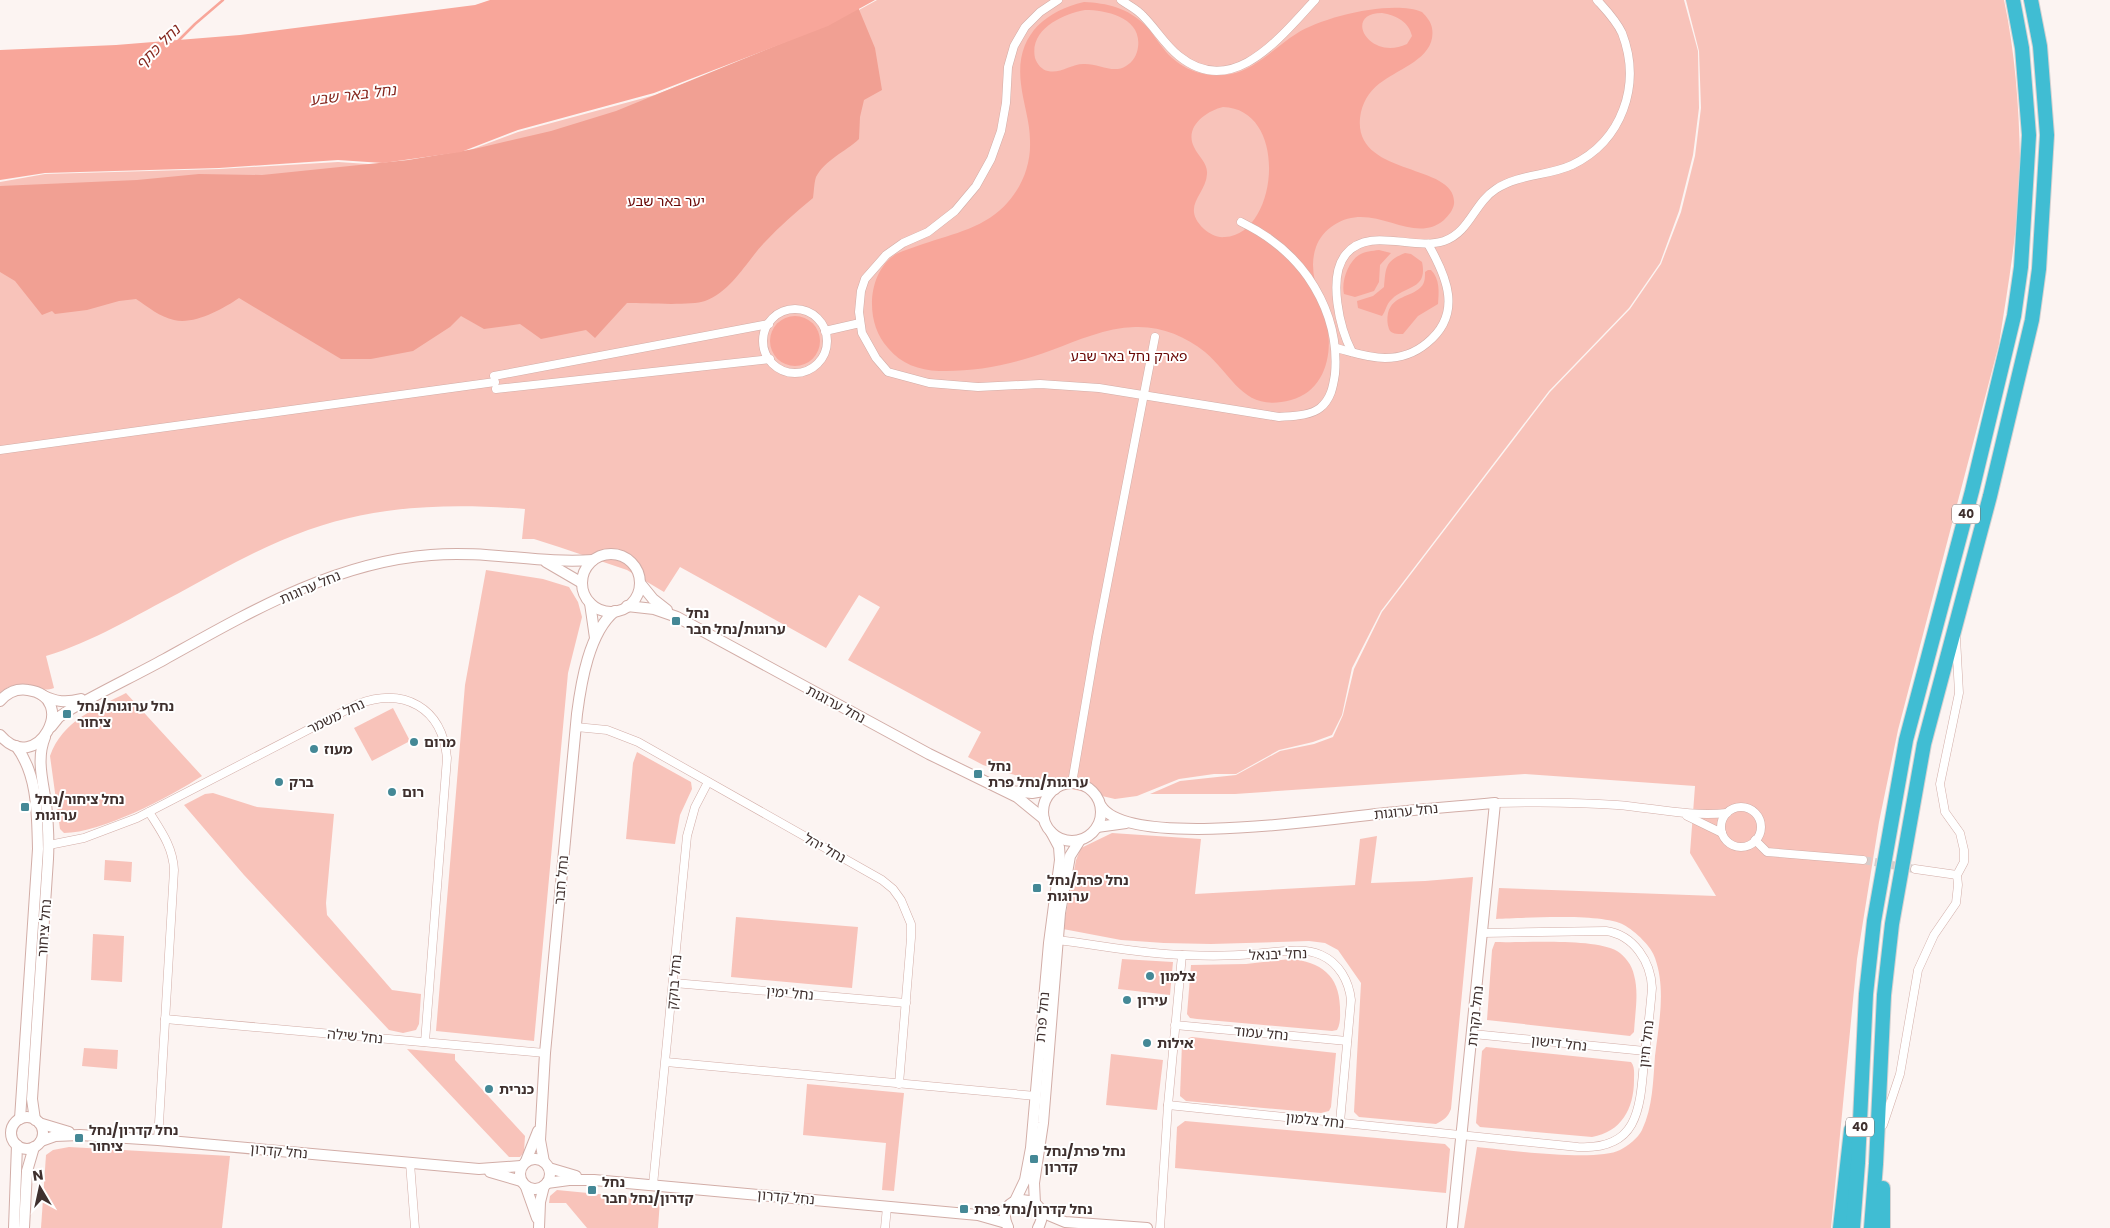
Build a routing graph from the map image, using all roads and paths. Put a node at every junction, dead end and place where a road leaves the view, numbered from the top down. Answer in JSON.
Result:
{"nodes":[{"id":1,"x":1058,"y":0,"type":"edge"},
{"id":2,"x":1121,"y":0,"type":"edge"},
{"id":3,"x":1315,"y":0,"type":"edge"},
{"id":4,"x":1597,"y":0,"type":"edge"},
{"id":5,"x":2013,"y":0,"type":"edge"},
{"id":6,"x":2031,"y":0,"type":"edge"},
{"id":7,"x":1241,"y":222,"type":"dead end"},
{"id":8,"x":1428,"y":244,"type":"junction"},
{"id":9,"x":860,"y":323,"type":"junction"},
{"id":10,"x":769,"y":324,"type":"junction"},
{"id":11,"x":826,"y":331,"type":"junction"},
{"id":12,"x":1155,"y":337,"type":"dead end"},
{"id":13,"x":1336,"y":348,"type":"junction"},
{"id":14,"x":1352,"y":352,"type":"junction"},
{"id":15,"x":770,"y":360,"type":"junction"},
{"id":16,"x":495,"y":382,"type":"junction"},
{"id":17,"x":1143,"y":395,"type":"junction"},
{"id":18,"x":0,"y":450,"type":"edge"},
{"id":19,"x":593,"y":560,"type":"junction"},
{"id":20,"x":543,"y":561,"type":"junction"},
{"id":21,"x":582,"y":583,"type":"junction"},
{"id":22,"x":640,"y":583,"type":"junction"},
{"id":23,"x":590,"y":603,"type":"junction"},
{"id":24,"x":627,"y":606,"type":"junction"},
{"id":25,"x":615,"y":611,"type":"junction"},
{"id":26,"x":677,"y":617,"type":"junction"},
{"id":27,"x":1956,"y":624,"type":"junction"},
{"id":28,"x":595,"y":639,"type":"junction"},
{"id":29,"x":97,"y":694,"type":"junction"},
{"id":30,"x":40,"y":695,"type":"junction"},
{"id":31,"x":0,"y":701,"type":"edge"},
{"id":32,"x":576,"y":726,"type":"junction"},
{"id":33,"x":51,"y":727,"type":"junction"},
{"id":34,"x":0,"y":735,"type":"edge"},
{"id":35,"x":45,"y":737,"type":"junction"},
{"id":36,"x":16,"y":746,"type":"junction"},
{"id":37,"x":708,"y":782,"type":"junction"},
{"id":38,"x":1072,"y":783,"type":"junction"},
{"id":39,"x":996,"y":788,"type":"junction"},
{"id":40,"x":1056,"y":788,"type":"junction"},
{"id":41,"x":1495,"y":803,"type":"junction"},
{"id":42,"x":1101,"y":806,"type":"junction"},
{"id":43,"x":150,"y":812,"type":"junction"},
{"id":44,"x":1727,"y":812,"type":"junction"},
{"id":45,"x":1681,"y":814,"type":"junction"},
{"id":46,"x":1044,"y":819,"type":"junction"},
{"id":47,"x":1132,"y":823,"type":"junction"},
{"id":48,"x":1097,"y":827,"type":"junction"},
{"id":49,"x":1051,"y":832,"type":"junction"},
{"id":50,"x":1722,"y":833,"type":"junction"},
{"id":51,"x":1080,"y":840,"type":"junction"},
{"id":52,"x":1755,"y":840,"type":"junction"},
{"id":53,"x":49,"y":844,"type":"junction"},
{"id":54,"x":1863,"y":860,"type":"tunnel mouth"},
{"id":55,"x":1916,"y":869,"type":"tunnel mouth"},
{"id":56,"x":1957,"y":875,"type":"junction"},
{"id":57,"x":1483,"y":932,"type":"junction"},
{"id":58,"x":1057,"y":940,"type":"junction"},
{"id":59,"x":1182,"y":955,"type":"junction"},
{"id":60,"x":674,"y":983,"type":"junction"},
{"id":61,"x":1884,"y":995,"type":"junction"},
{"id":62,"x":906,"y":1003,"type":"junction"},
{"id":63,"x":165,"y":1019,"type":"junction"},
{"id":64,"x":1176,"y":1025,"type":"junction"},
{"id":65,"x":1864,"y":1025,"type":"junction"},
{"id":66,"x":1473,"y":1034,"type":"junction"},
{"id":67,"x":1347,"y":1041,"type":"junction"},
{"id":68,"x":425,"y":1042,"type":"junction"},
{"id":69,"x":1645,"y":1051,"type":"junction"},
{"id":70,"x":545,"y":1053,"type":"junction"},
{"id":71,"x":666,"y":1062,"type":"junction"},
{"id":72,"x":900,"y":1084,"type":"junction"},
{"id":73,"x":1036,"y":1096,"type":"junction"},
{"id":74,"x":1168,"y":1105,"type":"junction"},
{"id":75,"x":20,"y":1119,"type":"junction"},
{"id":76,"x":37,"y":1121,"type":"junction"},
{"id":77,"x":540,"y":1122,"type":"junction"},
{"id":78,"x":1340,"y":1122,"type":"junction"},
{"id":79,"x":1883,"y":1122,"type":"junction"},
{"id":80,"x":1463,"y":1134,"type":"junction"},
{"id":81,"x":80,"y":1135,"type":"junction"},
{"id":82,"x":158,"y":1140,"type":"junction"},
{"id":83,"x":37,"y":1144,"type":"junction"},
{"id":84,"x":17,"y":1145,"type":"junction"},
{"id":85,"x":410,"y":1163,"type":"junction"},
{"id":86,"x":524,"y":1164,"type":"junction"},
{"id":87,"x":1876,"y":1164,"type":"junction"},
{"id":88,"x":546,"y":1165,"type":"junction"},
{"id":89,"x":479,"y":1169,"type":"junction"},
{"id":90,"x":594,"y":1180,"type":"junction"},
{"id":91,"x":523,"y":1184,"type":"junction"},
{"id":92,"x":546,"y":1185,"type":"junction"},
{"id":93,"x":653,"y":1185,"type":"junction"},
{"id":94,"x":1012,"y":1204,"type":"junction"},
{"id":95,"x":887,"y":1207,"type":"junction"},
{"id":96,"x":1038,"y":1208,"type":"junction"},
{"id":97,"x":978,"y":1215,"type":"junction"},
{"id":98,"x":1065,"y":1222,"type":"junction"},
{"id":99,"x":1007,"y":1226,"type":"edge"},
{"id":100,"x":539,"y":1227,"type":"edge"},
{"id":101,"x":14,"y":1228,"type":"edge"},
{"id":102,"x":24,"y":1228,"type":"edge"},
{"id":103,"x":415,"y":1228,"type":"edge"},
{"id":104,"x":885,"y":1228,"type":"edge"},
{"id":105,"x":1039,"y":1228,"type":"edge"},
{"id":106,"x":1147,"y":1228,"type":"edge"},
{"id":107,"x":1160,"y":1228,"type":"edge"},
{"id":108,"x":1452,"y":1228,"type":"edge"},
{"id":109,"x":1840,"y":1228,"type":"edge"},
{"id":110,"x":1853,"y":1228,"type":"edge"},
{"id":111,"x":1871,"y":1228,"type":"edge"},
{"id":112,"x":1883,"y":1228,"type":"edge"}],
"edges":[{"from":1,"to":9,"type":"street"},
{"from":2,"to":3,"type":"street"},
{"from":4,"to":8,"type":"street"},
{"from":5,"to":65,"type":"highway","number":"40"},
{"from":6,"to":27,"type":"highway","number":"40"},
{"from":7,"to":13,"type":"street"},
{"from":8,"to":14,"type":"street"},
{"from":8,"to":14,"type":"street"},
{"from":9,"to":11,"type":"street"},
{"from":9,"to":17,"type":"street"},
{"from":10,"to":11,"type":"street"},
{"from":10,"to":15,"type":"street"},
{"from":10,"to":16,"type":"street"},
{"from":11,"to":15,"type":"street"},
{"from":12,"to":17,"type":"street"},
{"from":13,"to":14,"type":"street"},
{"from":13,"to":17,"type":"street"},
{"from":15,"to":16,"type":"street"},
{"from":16,"to":18,"type":"street"},
{"from":17,"to":38,"type":"street"},
{"from":19,"to":20,"type":"street","name":"נחל ערוגות"},
{"from":19,"to":21,"type":"street"},
{"from":19,"to":22,"type":"street"},
{"from":20,"to":21,"type":"street","name":"נחל ערוגות"},
{"from":20,"to":29,"type":"street","name":"נחל ערוגות"},
{"from":21,"to":23,"type":"street"},
{"from":22,"to":24,"type":"street"},
{"from":22,"to":26,"type":"street","name":"נחל ערוגות"},
{"from":23,"to":25,"type":"street"},
{"from":23,"to":28,"type":"street","name":"נחל חבר"},
{"from":24,"to":25,"type":"street"},
{"from":24,"to":26,"type":"street","name":"נחל ערוגות"},
{"from":25,"to":28,"type":"street","name":"נחל חבר"},
{"from":26,"to":39,"type":"street","name":"נחל ערוגות"},
{"from":27,"to":56,"type":"street"},
{"from":27,"to":61,"type":"highway","number":"40"},
{"from":28,"to":32,"type":"street","name":"נחל חבר"},
{"from":29,"to":30,"type":"street","name":"נחל ערוגות"},
{"from":29,"to":33,"type":"street","name":"נחל ערוגות"},
{"from":30,"to":31,"type":"street","name":"נחל ערוגות"},
{"from":30,"to":33,"type":"street"},
{"from":32,"to":37,"type":"street","name":"נחל יהל"},
{"from":32,"to":70,"type":"street","name":"נחל חבר"},
{"from":33,"to":35,"type":"street","name":"נחל ערוגות"},
{"from":34,"to":36,"type":"street"},
{"from":35,"to":36,"type":"street"},
{"from":35,"to":53,"type":"street","name":"נחל ציחור"},
{"from":36,"to":75,"type":"street","name":"נחל ציחור"},
{"from":37,"to":60,"type":"street","name":"נחל בוקק"},
{"from":37,"to":62,"type":"street","name":"נחל יהל"},
{"from":38,"to":40,"type":"street"},
{"from":38,"to":42,"type":"street"},
{"from":39,"to":40,"type":"street","name":"נחל ערוגות"},
{"from":39,"to":46,"type":"street","name":"נחל ערוגות"},
{"from":40,"to":46,"type":"street"},
{"from":41,"to":45,"type":"street","name":"נחל ערוגות"},
{"from":41,"to":47,"type":"street","name":"נחל ערוגות"},
{"from":41,"to":57,"type":"street","name":"נחל נקרות"},
{"from":42,"to":47,"type":"street","name":"נחל ערוגות"},
{"from":42,"to":48,"type":"street"},
{"from":43,"to":53,"type":"street","name":"נחל משמר"},
{"from":43,"to":63,"type":"street"},
{"from":43,"to":68,"type":"street","name":"נחל משמר"},
{"from":44,"to":45,"type":"street","name":"נחל ערוגות"},
{"from":44,"to":50,"type":"street"},
{"from":44,"to":52,"type":"street"},
{"from":45,"to":50,"type":"street","name":"נחל ערוגות"},
{"from":46,"to":49,"type":"street"},
{"from":47,"to":48,"type":"street","name":"נחל ערוגות"},
{"from":48,"to":51,"type":"street"},
{"from":49,"to":51,"type":"street"},
{"from":49,"to":73,"type":"street","name":"נחל פרת"},
{"from":50,"to":52,"type":"street"},
{"from":51,"to":58,"type":"street","name":"נחל פרת"},
{"from":52,"to":54,"type":"street"},
{"from":53,"to":76,"type":"street","name":"נחל ציחור"},
{"from":55,"to":56,"type":"street"},
{"from":56,"to":79,"type":"street"},
{"from":57,"to":66,"type":"street","name":"נחל נקרות"},
{"from":57,"to":69,"type":"street","name":"נחל חיון"},
{"from":58,"to":59,"type":"street","name":"נחל יבנאל"},
{"from":58,"to":96,"type":"street","name":"נחל פרת"},
{"from":59,"to":64,"type":"street"},
{"from":59,"to":67,"type":"street","name":"נחל יבנאל"},
{"from":60,"to":62,"type":"street","name":"נחל ימין"},
{"from":60,"to":71,"type":"street","name":"נחל בוקק"},
{"from":61,"to":79,"type":"highway"},
{"from":61,"to":87,"type":"highway","number":"40"},
{"from":62,"to":72,"type":"street","name":"נחל יהל"},
{"from":63,"to":68,"type":"street","name":"נחל שילה"},
{"from":63,"to":82,"type":"street"},
{"from":64,"to":67,"type":"street","name":"נחל עמוד"},
{"from":64,"to":74,"type":"street"},
{"from":65,"to":109,"type":"highway"},
{"from":65,"to":110,"type":"highway","number":"40"},
{"from":66,"to":69,"type":"street","name":"נחל דישון"},
{"from":66,"to":80,"type":"street","name":"נחל נקרות"},
{"from":67,"to":78,"type":"street","name":"נחל יבנאל"},
{"from":68,"to":70,"type":"street","name":"נחל שילה"},
{"from":69,"to":80,"type":"street","name":"נחל חיון"},
{"from":70,"to":77,"type":"street","name":"נחל חבר"},
{"from":71,"to":72,"type":"street"},
{"from":71,"to":93,"type":"street","name":"נחל בוקק"},
{"from":72,"to":73,"type":"street"},
{"from":73,"to":94,"type":"street","name":"נחל פרת"},
{"from":74,"to":78,"type":"street","name":"נחל צלמון"},
{"from":74,"to":107,"type":"street"},
{"from":75,"to":76,"type":"street"},
{"from":75,"to":84,"type":"street"},
{"from":76,"to":81,"type":"street","name":"נחל קדרון"},
{"from":76,"to":83,"type":"street"},
{"from":77,"to":86,"type":"street","name":"נחל חבר"},
{"from":77,"to":88,"type":"street","name":"נחל חבר"},
{"from":78,"to":80,"type":"street","name":"נחל צלמון"},
{"from":79,"to":87,"type":"street"},
{"from":79,"to":112,"type":"highway"},
{"from":80,"to":108,"type":"street","name":"נחל נקרות"},
{"from":81,"to":82,"type":"street","name":"נחל קדרון"},
{"from":81,"to":83,"type":"street","name":"נחל קדרון"},
{"from":82,"to":85,"type":"street","name":"נחל קדרון"},
{"from":83,"to":84,"type":"street"},
{"from":83,"to":102,"type":"street"},
{"from":84,"to":101,"type":"street"},
{"from":85,"to":89,"type":"street","name":"נחל קדרון"},
{"from":85,"to":103,"type":"street"},
{"from":86,"to":88,"type":"street"},
{"from":86,"to":89,"type":"street","name":"נחל קדרון"},
{"from":86,"to":91,"type":"street"},
{"from":87,"to":111,"type":"highway","number":"40"},
{"from":88,"to":90,"type":"street","name":"נחל קדרון"},
{"from":88,"to":92,"type":"street"},
{"from":89,"to":91,"type":"street","name":"נחל קדרון"},
{"from":90,"to":92,"type":"street","name":"נחל קדרון"},
{"from":90,"to":93,"type":"street","name":"נחל קדרון"},
{"from":91,"to":92,"type":"street"},
{"from":91,"to":100,"type":"street"},
{"from":92,"to":100,"type":"street"},
{"from":93,"to":95,"type":"street","name":"נחל קדרון"},
{"from":94,"to":96,"type":"street"},
{"from":94,"to":97,"type":"street","name":"נחל קדרון"},
{"from":94,"to":99,"type":"street","name":"נחל פרת"},
{"from":95,"to":97,"type":"street","name":"נחל קדרון"},
{"from":95,"to":104,"type":"street"},
{"from":96,"to":98,"type":"street"},
{"from":96,"to":105,"type":"street","name":"נחל פרת"},
{"from":97,"to":99,"type":"street","name":"נחל קדרון"},
{"from":98,"to":105,"type":"street"},
{"from":98,"to":106,"type":"street"}]}
